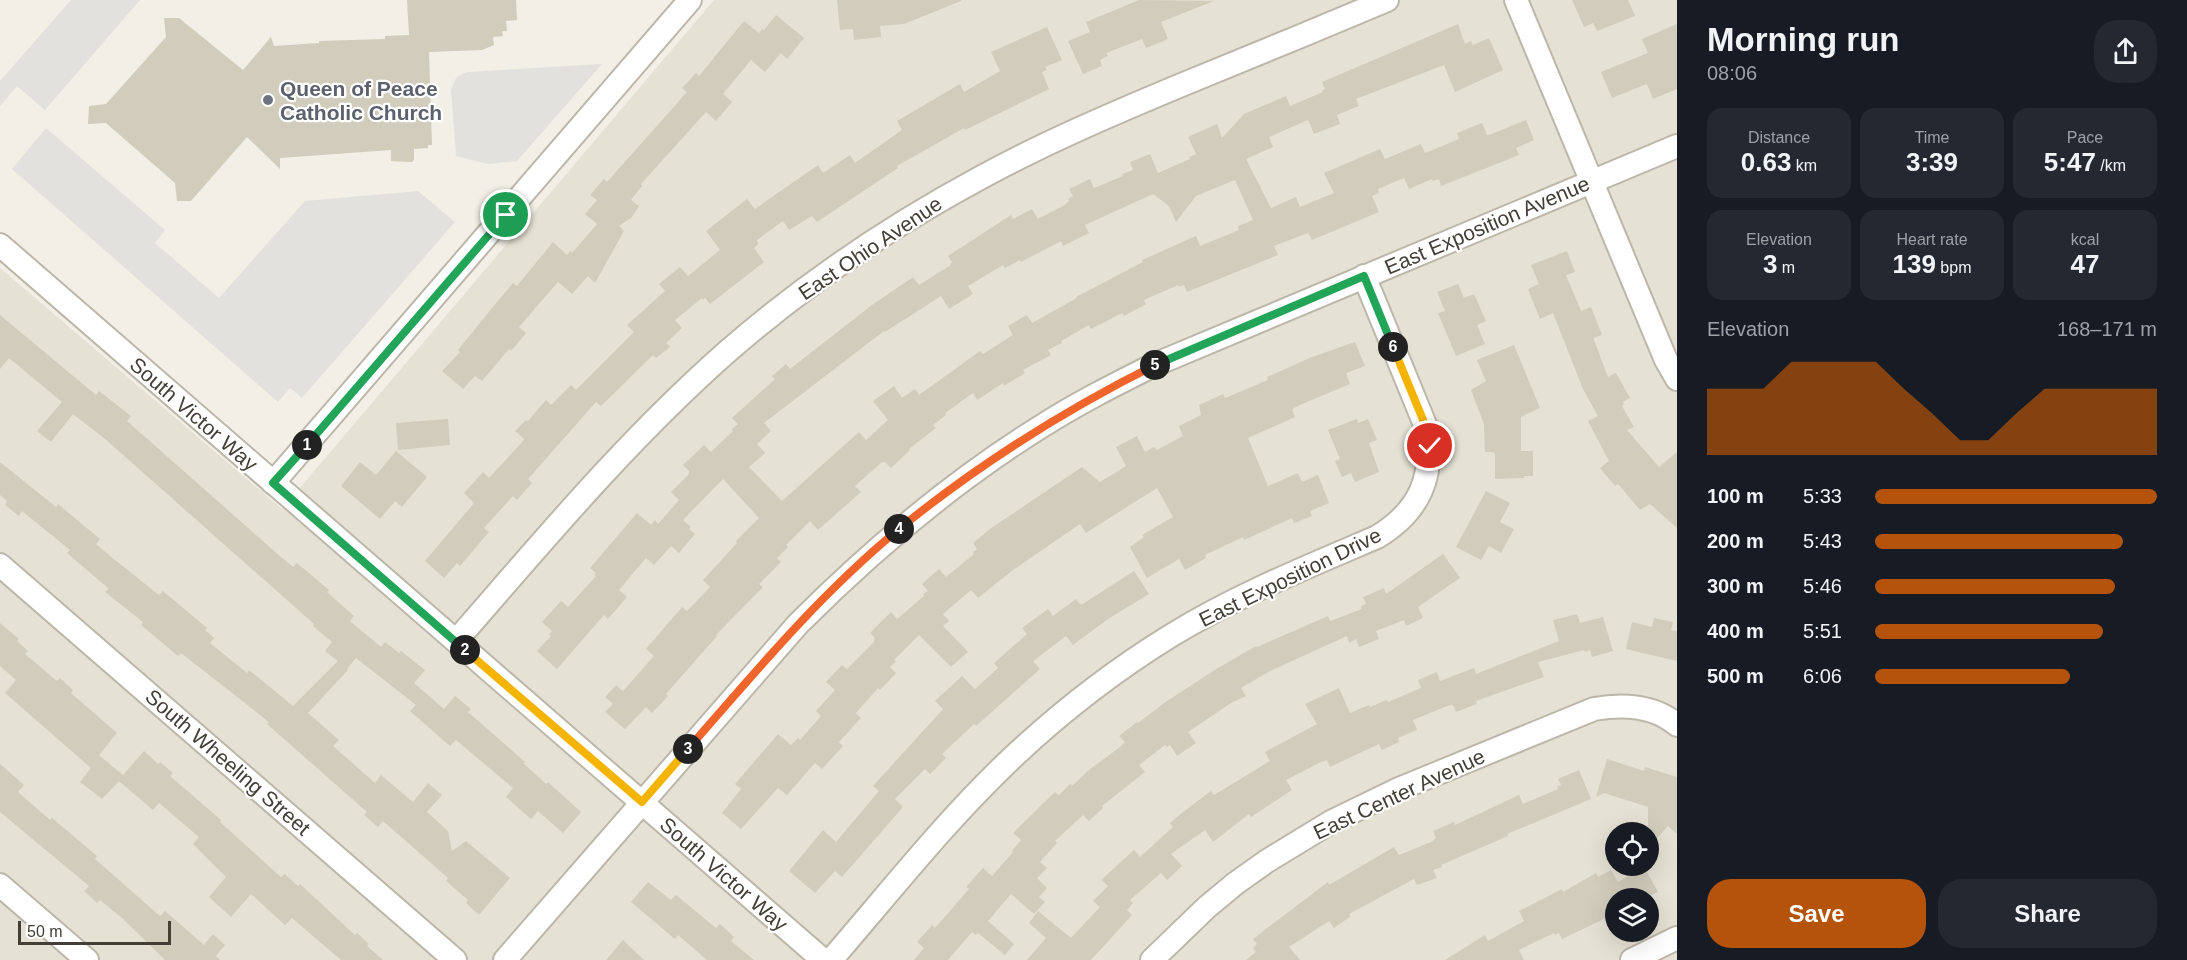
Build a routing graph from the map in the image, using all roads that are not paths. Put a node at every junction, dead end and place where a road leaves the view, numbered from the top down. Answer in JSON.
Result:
{"nodes":[{"id":1,"x":690,"y":0,"type":"edge"},
{"id":2,"x":1387,"y":0,"type":"edge"},
{"id":3,"x":1516,"y":0,"type":"edge"},
{"id":4,"x":1677,"y":146,"type":"edge"},
{"id":5,"x":1591,"y":181,"type":"junction"},
{"id":6,"x":0,"y":245,"type":"edge"},
{"id":7,"x":1364,"y":276,"type":"junction"},
{"id":8,"x":1677,"y":379,"type":"edge"},
{"id":9,"x":273,"y":483,"type":"junction"},
{"id":10,"x":0,"y":565,"type":"edge"},
{"id":11,"x":456,"y":641,"type":"junction"},
{"id":12,"x":1677,"y":725,"type":"edge"},
{"id":13,"x":642,"y":802,"type":"junction"},
{"id":14,"x":0,"y":885,"type":"edge"},
{"id":15,"x":1677,"y":938,"type":"edge"},
{"id":16,"x":87,"y":960,"type":"edge"},
{"id":17,"x":455,"y":960,"type":"edge"},
{"id":18,"x":505,"y":960,"type":"edge"},
{"id":19,"x":823,"y":960,"type":"edge"},
{"id":20,"x":831,"y":960,"type":"edge"},
{"id":21,"x":1152,"y":960,"type":"edge"},
{"id":22,"x":1632,"y":960,"type":"edge"}],
"edges":[{"from":1,"to":9,"type":"street"},
{"from":2,"to":11,"type":"street","name":"East Ohio Avenue"},
{"from":3,"to":5,"type":"street"},
{"from":4,"to":5,"type":"street","name":"East Exposition Avenue"},
{"from":5,"to":7,"type":"street","name":"East Exposition Avenue"},
{"from":5,"to":8,"type":"street"},
{"from":6,"to":9,"type":"street","name":"South Victor Way"},
{"from":7,"to":13,"type":"street","name":"East Exposition Avenue"},
{"from":7,"to":20,"type":"street","name":"East Exposition Drive"},
{"from":9,"to":11,"type":"street","name":"South Victor Way"},
{"from":10,"to":17,"type":"street","name":"South Wheeling Street"},
{"from":11,"to":13,"type":"street","name":"South Victor Way"},
{"from":12,"to":21,"type":"street","name":"East Center Avenue"},
{"from":13,"to":18,"type":"street","name":"East Exposition Avenue"},
{"from":13,"to":19,"type":"street","name":"South Victor Way"},
{"from":14,"to":16,"type":"street"},
{"from":15,"to":22,"type":"street"}]}
